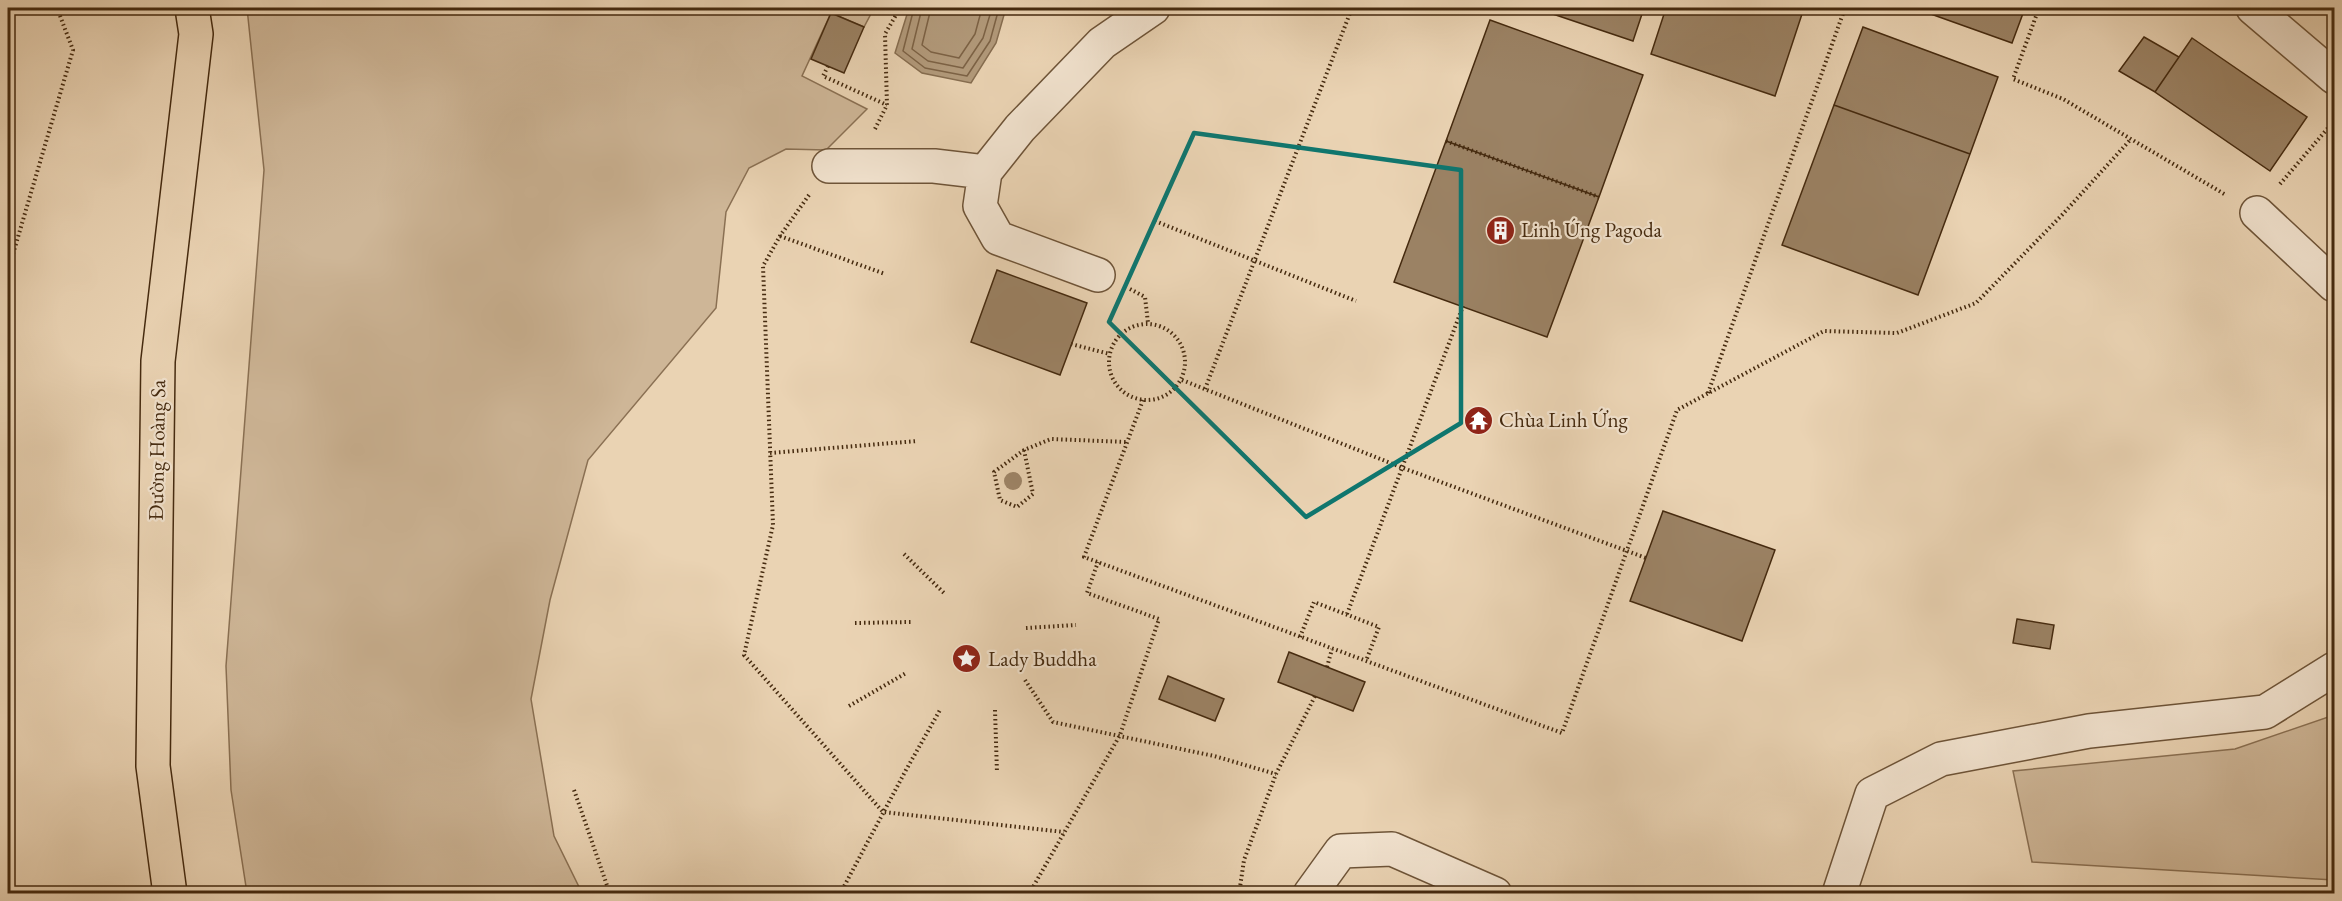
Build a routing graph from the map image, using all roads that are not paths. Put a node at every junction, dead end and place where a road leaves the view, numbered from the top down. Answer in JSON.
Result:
{"nodes":[{"id":1,"x":192,"y":8,"type":"edge"},
{"id":2,"x":1153,"y":8,"type":"edge"},
{"id":3,"x":2253,"y":8,"type":"edge"},
{"id":4,"x":2334,"y":77,"type":"edge"},
{"id":5,"x":829,"y":166,"type":"road end"},
{"id":6,"x":985,"y":172,"type":"junction"},
{"id":7,"x":2257,"y":213,"type":"road end"},
{"id":8,"x":1098,"y":275,"type":"dead end"},
{"id":9,"x":2334,"y":285,"type":"edge"},
{"id":10,"x":2334,"y":669,"type":"edge"},
{"id":11,"x":170,"y":894,"type":"edge"},
{"id":12,"x":1310,"y":894,"type":"edge"},
{"id":13,"x":1496,"y":894,"type":"edge"},
{"id":14,"x":1839,"y":894,"type":"edge"}],
"edges":[{"from":1,"to":11,"type":"main road","name":"Đường Hoàng Sa"},
{"from":2,"to":6,"type":"lane"},
{"from":3,"to":4,"type":"lane"},
{"from":5,"to":6,"type":"lane"},
{"from":6,"to":8,"type":"lane"},
{"from":7,"to":9,"type":"lane"},
{"from":10,"to":14,"type":"lane"},
{"from":12,"to":13,"type":"lane"}]}
